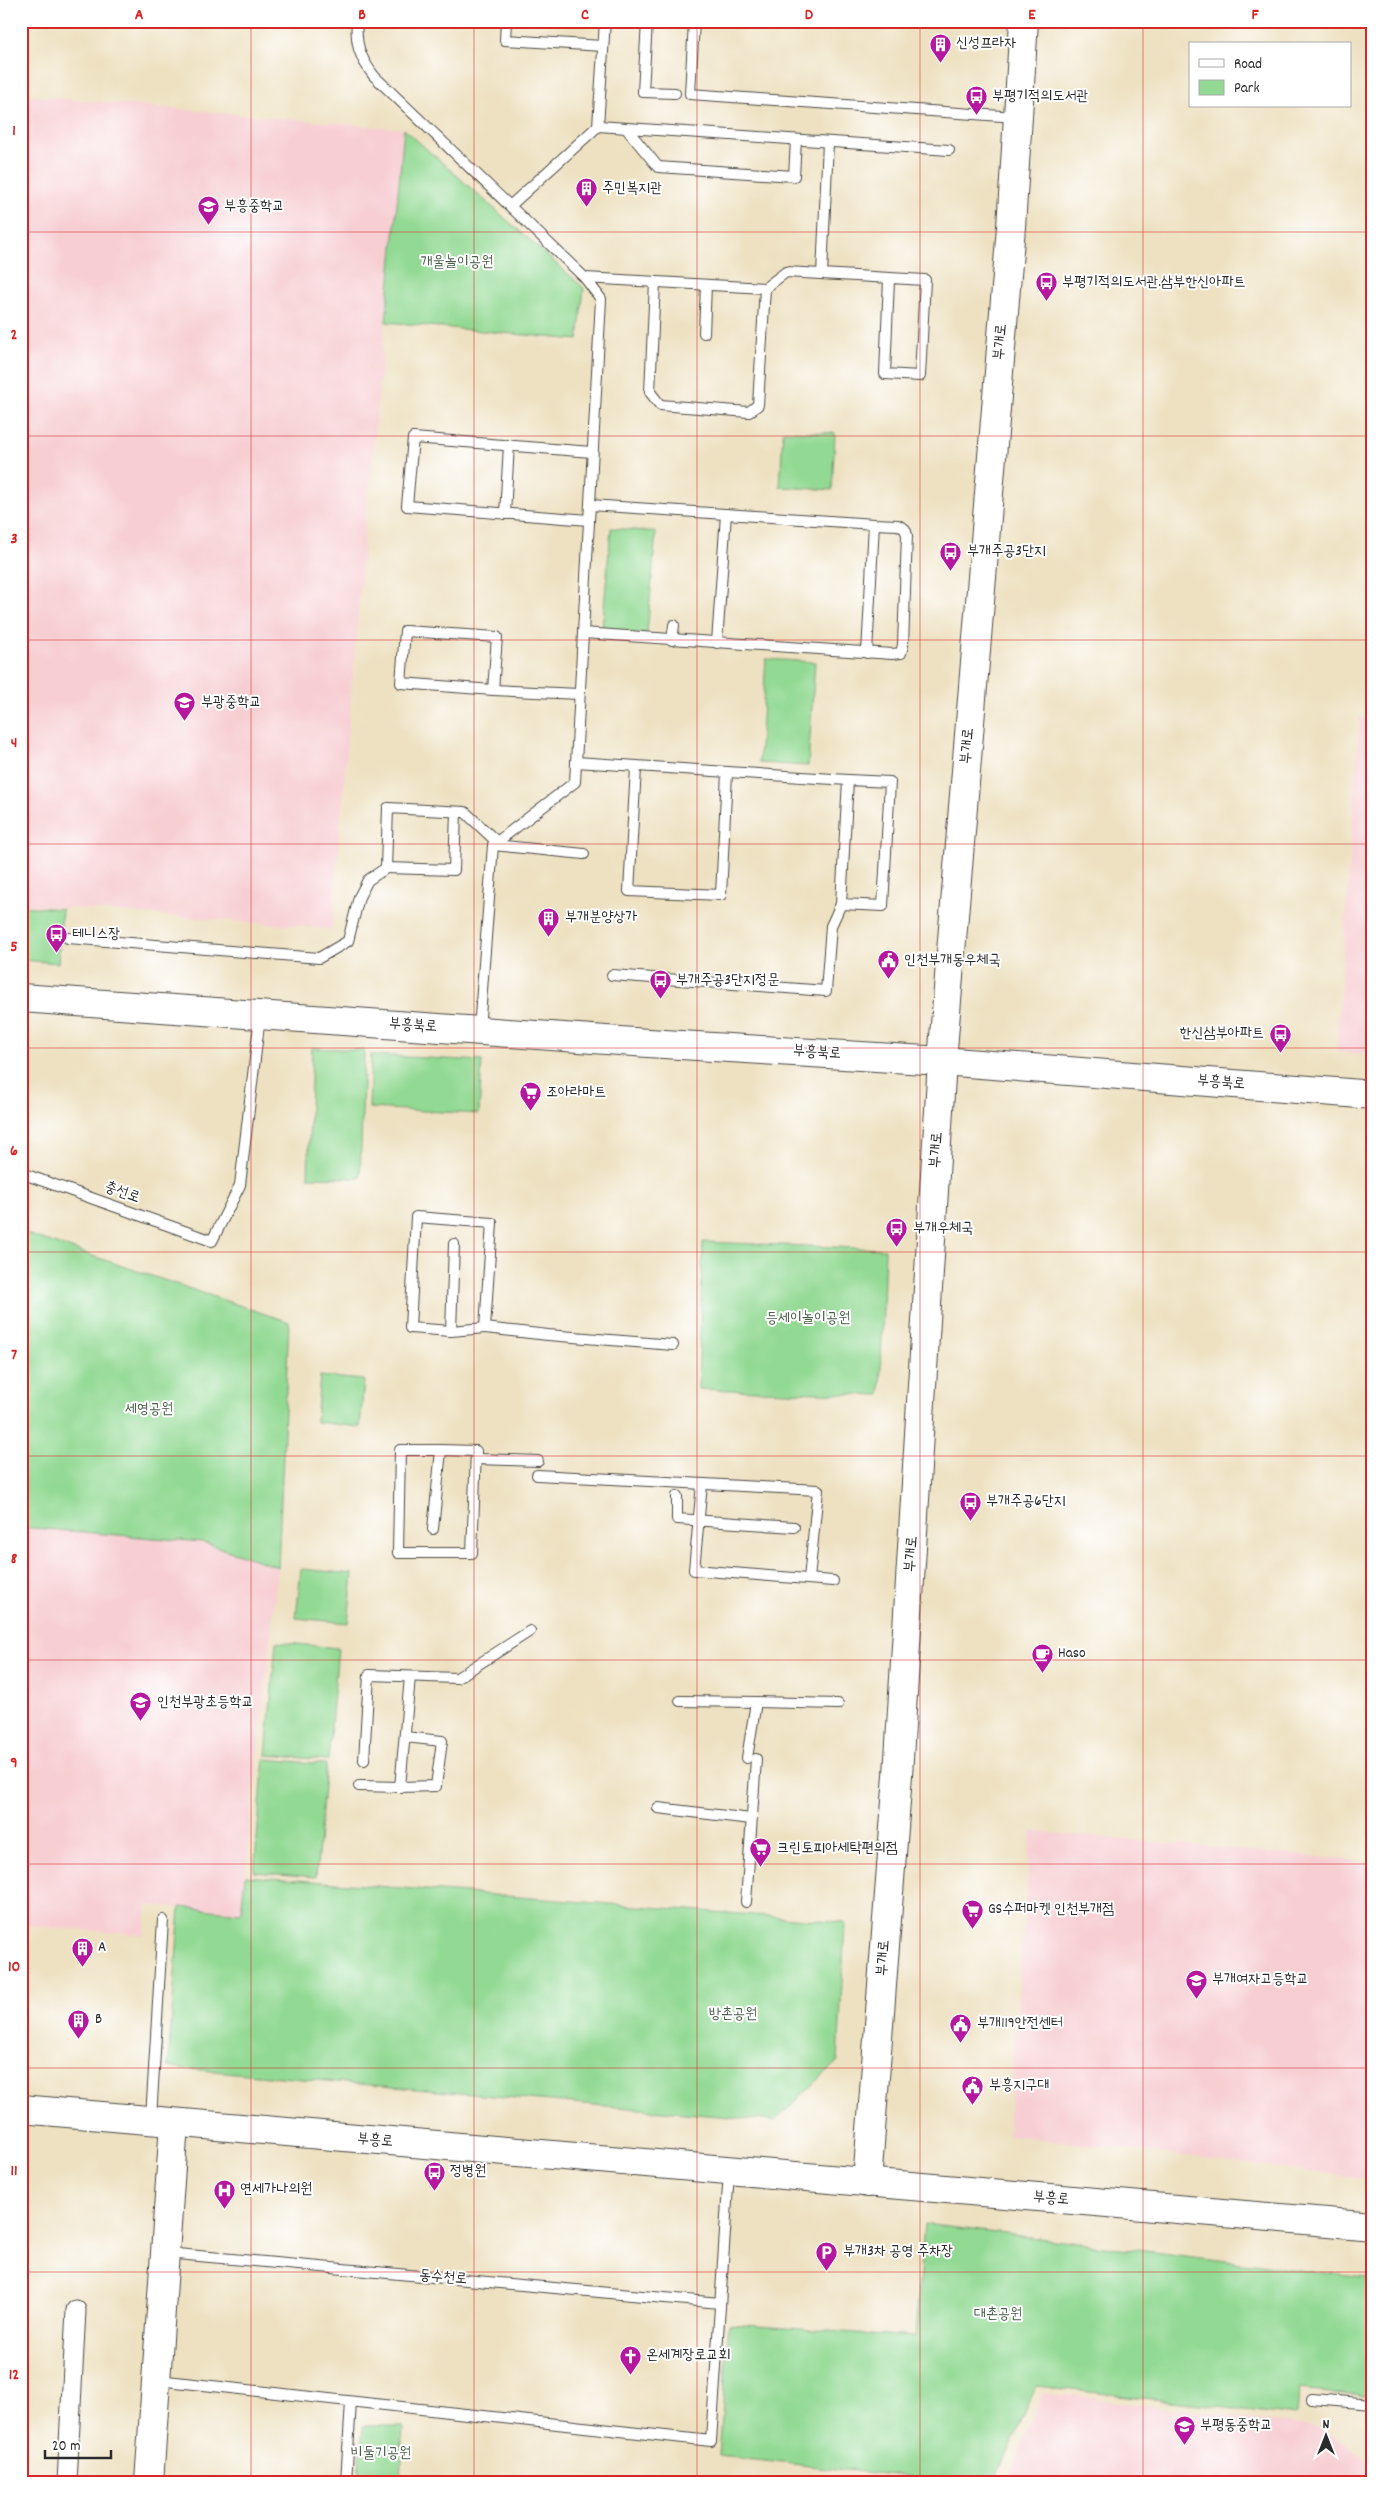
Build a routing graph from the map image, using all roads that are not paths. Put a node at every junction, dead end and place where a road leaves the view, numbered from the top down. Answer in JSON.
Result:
{"nodes":[{"id":1,"x":357,"y":21,"type":"edge"},
{"id":2,"x":506,"y":21,"type":"edge"},
{"id":3,"x":605,"y":21,"type":"edge"},
{"id":4,"x":647,"y":21,"type":"edge"},
{"id":5,"x":694,"y":21,"type":"edge"},
{"id":6,"x":1024,"y":21,"type":"edge"},
{"id":7,"x":603,"y":46,"type":"junction"},
{"id":8,"x":675,"y":93,"type":"dead end"},
{"id":9,"x":1018,"y":117,"type":"junction"},
{"id":10,"x":598,"y":126,"type":"junction"},
{"id":11,"x":626,"y":128,"type":"junction"},
{"id":12,"x":796,"y":140,"type":"junction"},
{"id":13,"x":828,"y":142,"type":"junction"},
{"id":14,"x":949,"y":150,"type":"dead end"},
{"id":15,"x":510,"y":205,"type":"junction"},
{"id":16,"x":822,"y":274,"type":"junction"},
{"id":17,"x":585,"y":278,"type":"junction"},
{"id":18,"x":889,"y":279,"type":"junction"},
{"id":19,"x":655,"y":282,"type":"junction"},
{"id":20,"x":706,"y":285,"type":"junction"},
{"id":21,"x":765,"y":288,"type":"junction"},
{"id":22,"x":704,"y":332,"type":"dead end"},
{"id":23,"x":509,"y":445,"type":"junction"},
{"id":24,"x":592,"y":452,"type":"junction"},
{"id":25,"x":590,"y":505,"type":"junction"},
{"id":26,"x":505,"y":514,"type":"junction"},
{"id":27,"x":726,"y":514,"type":"junction"},
{"id":28,"x":589,"y":520,"type":"junction"},
{"id":29,"x":874,"y":524,"type":"junction"},
{"id":30,"x":674,"y":625,"type":"dead end"},
{"id":31,"x":583,"y":633,"type":"junction"},
{"id":32,"x":672,"y":640,"type":"junction"},
{"id":33,"x":717,"y":643,"type":"junction"},
{"id":34,"x":868,"y":653,"type":"junction"},
{"id":35,"x":493,"y":690,"type":"junction"},
{"id":36,"x":579,"y":694,"type":"junction"},
{"id":37,"x":576,"y":762,"type":"junction"},
{"id":38,"x":636,"y":768,"type":"junction"},
{"id":39,"x":727,"y":773,"type":"junction"},
{"id":40,"x":848,"y":780,"type":"junction"},
{"id":41,"x":456,"y":812,"type":"junction"},
{"id":42,"x":495,"y":844,"type":"junction"},
{"id":43,"x":584,"y":854,"type":"dead end"},
{"id":44,"x":386,"y":868,"type":"junction"},
{"id":45,"x":842,"y":904,"type":"junction"},
{"id":46,"x":68,"y":938,"type":"dead end"},
{"id":47,"x":612,"y":975,"type":"dead end"},
{"id":48,"x":21,"y":998,"type":"edge"},
{"id":49,"x":261,"y":1015,"type":"junction"},
{"id":50,"x":479,"y":1030,"type":"junction"},
{"id":51,"x":942,"y":1061,"type":"junction"},
{"id":52,"x":1373,"y":1095,"type":"edge"},
{"id":53,"x":21,"y":1173,"type":"edge"},
{"id":54,"x":454,"y":1244,"type":"dead end"},
{"id":55,"x":485,"y":1328,"type":"junction"},
{"id":56,"x":452,"y":1331,"type":"junction"},
{"id":57,"x":673,"y":1345,"type":"dead end"},
{"id":58,"x":441,"y":1450,"type":"junction"},
{"id":59,"x":476,"y":1459,"type":"junction"},
{"id":60,"x":538,"y":1461,"type":"dead end"},
{"id":61,"x":537,"y":1475,"type":"dead end"},
{"id":62,"x":702,"y":1484,"type":"junction"},
{"id":63,"x":677,"y":1496,"type":"dead end"},
{"id":64,"x":700,"y":1521,"type":"junction"},
{"id":65,"x":794,"y":1527,"type":"dead end"},
{"id":66,"x":433,"y":1529,"type":"dead end"},
{"id":67,"x":809,"y":1579,"type":"junction"},
{"id":68,"x":833,"y":1581,"type":"dead end"},
{"id":69,"x":530,"y":1630,"type":"dead end"},
{"id":70,"x":410,"y":1677,"type":"junction"},
{"id":71,"x":680,"y":1701,"type":"dead end"},
{"id":72,"x":756,"y":1702,"type":"junction"},
{"id":73,"x":838,"y":1704,"type":"dead end"},
{"id":74,"x":405,"y":1737,"type":"junction"},
{"id":75,"x":364,"y":1760,"type":"dead end"},
{"id":76,"x":359,"y":1786,"type":"dead end"},
{"id":77,"x":400,"y":1787,"type":"junction"},
{"id":78,"x":658,"y":1808,"type":"dead end"},
{"id":79,"x":751,"y":1819,"type":"junction"},
{"id":80,"x":746,"y":1902,"type":"dead end"},
{"id":81,"x":163,"y":1920,"type":"dead end"},
{"id":82,"x":21,"y":2109,"type":"edge"},
{"id":83,"x":162,"y":2123,"type":"junction"},
{"id":84,"x":729,"y":2171,"type":"junction"},
{"id":85,"x":867,"y":2183,"type":"junction"},
{"id":86,"x":1373,"y":2226,"type":"edge"},
{"id":87,"x":165,"y":2253,"type":"junction"},
{"id":88,"x":720,"y":2303,"type":"junction"},
{"id":89,"x":76,"y":2310,"type":"dead end"},
{"id":90,"x":156,"y":2380,"type":"junction"},
{"id":91,"x":1312,"y":2399,"type":"dead end"},
{"id":92,"x":351,"y":2402,"type":"junction"},
{"id":93,"x":1373,"y":2404,"type":"edge"},
{"id":94,"x":67,"y":2482,"type":"edge"},
{"id":95,"x":149,"y":2482,"type":"edge"},
{"id":96,"x":346,"y":2482,"type":"edge"}],
"edges":[{"from":1,"to":15,"type":"lane"},
{"from":2,"to":7,"type":"lane"},
{"from":3,"to":7,"type":"lane"},
{"from":4,"to":8,"type":"lane"},
{"from":5,"to":9,"type":"lane"},
{"from":6,"to":9,"type":"street","name":"부개로"},
{"from":7,"to":10,"type":"lane"},
{"from":9,"to":51,"type":"street","name":"부개로"},
{"from":10,"to":11,"type":"lane"},
{"from":10,"to":15,"type":"lane"},
{"from":11,"to":12,"type":"lane"},
{"from":11,"to":12,"type":"lane"},
{"from":12,"to":13,"type":"lane"},
{"from":13,"to":14,"type":"lane"},
{"from":13,"to":16,"type":"lane"},
{"from":15,"to":17,"type":"lane"},
{"from":16,"to":18,"type":"lane"},
{"from":16,"to":21,"type":"lane"},
{"from":17,"to":19,"type":"lane"},
{"from":17,"to":24,"type":"lane"},
{"from":18,"to":18,"type":"lane"},
{"from":19,"to":20,"type":"lane"},
{"from":19,"to":21,"type":"lane"},
{"from":20,"to":21,"type":"lane"},
{"from":20,"to":22,"type":"lane"},
{"from":23,"to":24,"type":"lane"},
{"from":23,"to":26,"type":"lane"},
{"from":23,"to":26,"type":"lane"},
{"from":24,"to":25,"type":"lane"},
{"from":25,"to":27,"type":"lane"},
{"from":25,"to":28,"type":"lane"},
{"from":26,"to":28,"type":"lane"},
{"from":27,"to":29,"type":"lane"},
{"from":27,"to":33,"type":"lane"},
{"from":28,"to":31,"type":"lane"},
{"from":29,"to":34,"type":"lane"},
{"from":29,"to":34,"type":"lane"},
{"from":30,"to":32,"type":"lane"},
{"from":31,"to":32,"type":"lane"},
{"from":31,"to":36,"type":"lane"},
{"from":32,"to":33,"type":"lane"},
{"from":33,"to":34,"type":"lane"},
{"from":35,"to":35,"type":"lane"},
{"from":35,"to":36,"type":"lane"},
{"from":36,"to":37,"type":"lane"},
{"from":37,"to":38,"type":"lane"},
{"from":37,"to":42,"type":"lane"},
{"from":38,"to":39,"type":"lane"},
{"from":38,"to":39,"type":"lane"},
{"from":39,"to":40,"type":"lane"},
{"from":40,"to":45,"type":"lane"},
{"from":40,"to":45,"type":"lane"},
{"from":41,"to":42,"type":"lane"},
{"from":41,"to":44,"type":"lane"},
{"from":41,"to":44,"type":"lane"},
{"from":42,"to":43,"type":"lane"},
{"from":42,"to":50,"type":"lane"},
{"from":44,"to":46,"type":"lane"},
{"from":45,"to":47,"type":"lane"},
{"from":48,"to":49,"type":"street","name":"부흥북로"},
{"from":49,"to":50,"type":"street","name":"부흥북로"},
{"from":49,"to":53,"type":"lane","name":"충선로"},
{"from":50,"to":51,"type":"street","name":"부흥북로"},
{"from":51,"to":52,"type":"street","name":"부흥북로"},
{"from":51,"to":85,"type":"street","name":"부개로"},
{"from":54,"to":56,"type":"lane"},
{"from":55,"to":56,"type":"lane"},
{"from":55,"to":56,"type":"lane"},
{"from":55,"to":57,"type":"lane"},
{"from":58,"to":59,"type":"lane"},
{"from":58,"to":59,"type":"lane"},
{"from":58,"to":66,"type":"lane"},
{"from":59,"to":60,"type":"lane"},
{"from":61,"to":62,"type":"lane"},
{"from":62,"to":64,"type":"lane"},
{"from":62,"to":67,"type":"lane"},
{"from":63,"to":64,"type":"lane"},
{"from":64,"to":65,"type":"lane"},
{"from":64,"to":67,"type":"lane"},
{"from":67,"to":68,"type":"lane"},
{"from":69,"to":70,"type":"lane"},
{"from":70,"to":74,"type":"lane"},
{"from":70,"to":75,"type":"lane"},
{"from":71,"to":72,"type":"lane"},
{"from":72,"to":73,"type":"lane"},
{"from":72,"to":79,"type":"lane"},
{"from":74,"to":77,"type":"lane"},
{"from":74,"to":77,"type":"lane"},
{"from":76,"to":77,"type":"lane"},
{"from":78,"to":79,"type":"lane"},
{"from":79,"to":80,"type":"lane"},
{"from":81,"to":83,"type":"lane"},
{"from":82,"to":83,"type":"street","name":"부흥로"},
{"from":83,"to":84,"type":"street","name":"부흥로"},
{"from":83,"to":87,"type":"street"},
{"from":84,"to":85,"type":"street","name":"부흥로"},
{"from":84,"to":88,"type":"lane"},
{"from":85,"to":86,"type":"street","name":"부흥로"},
{"from":87,"to":88,"type":"lane","name":"동수천로"},
{"from":87,"to":90,"type":"street"},
{"from":88,"to":92,"type":"lane"},
{"from":89,"to":94,"type":"street"},
{"from":90,"to":92,"type":"lane"},
{"from":90,"to":95,"type":"street"},
{"from":91,"to":93,"type":"lane"},
{"from":92,"to":96,"type":"lane"}]}
